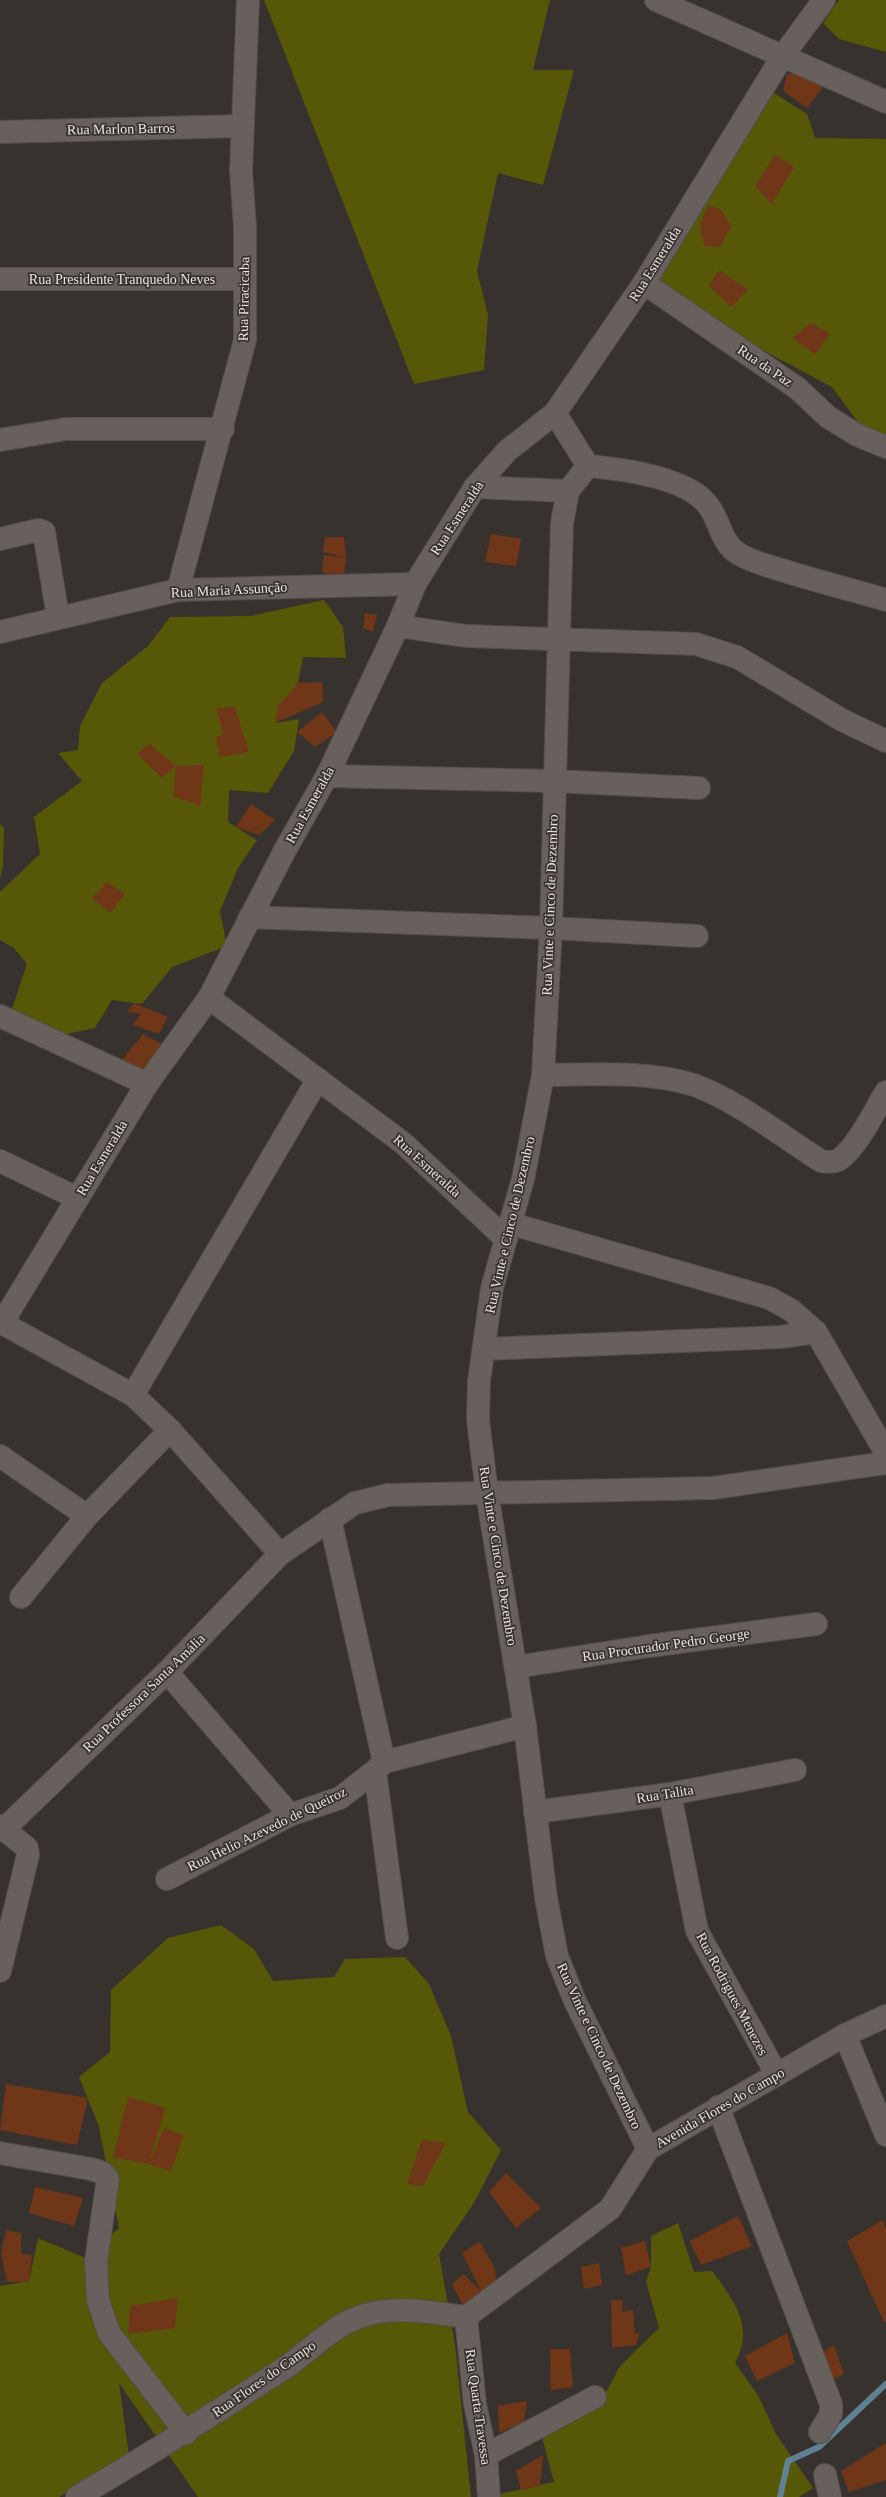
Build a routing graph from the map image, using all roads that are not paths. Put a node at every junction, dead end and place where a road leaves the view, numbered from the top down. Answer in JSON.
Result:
{"nodes":[{"id":1,"x":248,"y":0,"type":"edge"},
{"id":2,"x":656,"y":0,"type":"edge"},
{"id":3,"x":824,"y":0,"type":"edge"},
{"id":4,"x":782,"y":57,"type":"junction"},
{"id":5,"x":886,"y":102,"type":"edge"},
{"id":6,"x":241,"y":126,"type":"junction"},
{"id":7,"x":0,"y":132,"type":"edge"},
{"id":8,"x":0,"y":279,"type":"edge"},
{"id":9,"x":245,"y":279,"type":"junction"},
{"id":10,"x":644,"y":283,"type":"junction"},
{"id":11,"x":555,"y":414,"type":"junction"},
{"id":12,"x":223,"y":429,"type":"junction"},
{"id":13,"x":0,"y":440,"type":"edge"},
{"id":14,"x":886,"y":447,"type":"edge"},
{"id":15,"x":588,"y":466,"type":"junction"},
{"id":16,"x":475,"y":487,"type":"junction"},
{"id":17,"x":568,"y":491,"type":"junction"},
{"id":18,"x":0,"y":539,"type":"edge"},
{"id":19,"x":415,"y":584,"type":"junction"},
{"id":20,"x":178,"y":590,"type":"junction"},
{"id":21,"x":886,"y":600,"type":"edge"},
{"id":22,"x":58,"y":617,"type":"junction"},
{"id":23,"x":398,"y":626,"type":"junction"},
{"id":24,"x":0,"y":632,"type":"edge"},
{"id":25,"x":557,"y":640,"type":"junction"},
{"id":26,"x":886,"y":741,"type":"edge"},
{"id":27,"x":327,"y":776,"type":"junction"},
{"id":28,"x":553,"y":781,"type":"junction"},
{"id":29,"x":699,"y":788,"type":"dead end"},
{"id":30,"x":250,"y":917,"type":"junction"},
{"id":31,"x":551,"y":928,"type":"junction"},
{"id":32,"x":697,"y":936,"type":"dead end"},
{"id":33,"x":209,"y":998,"type":"junction"},
{"id":34,"x":0,"y":1016,"type":"edge"},
{"id":35,"x":542,"y":1075,"type":"junction"},
{"id":36,"x":318,"y":1079,"type":"junction"},
{"id":37,"x":146,"y":1084,"type":"junction"},
{"id":38,"x":886,"y":1092,"type":"edge"},
{"id":39,"x":0,"y":1161,"type":"edge"},
{"id":40,"x":77,"y":1198,"type":"junction"},
{"id":41,"x":509,"y":1232,"type":"junction"},
{"id":42,"x":1,"y":1322,"type":"edge"},
{"id":43,"x":816,"y":1332,"type":"junction"},
{"id":44,"x":484,"y":1349,"type":"junction"},
{"id":45,"x":133,"y":1394,"type":"junction"},
{"id":46,"x":170,"y":1430,"type":"junction"},
{"id":47,"x":886,"y":1453,"type":"edge"},
{"id":48,"x":0,"y":1456,"type":"edge"},
{"id":49,"x":886,"y":1463,"type":"edge"},
{"id":50,"x":487,"y":1493,"type":"junction"},
{"id":51,"x":87,"y":1516,"type":"junction"},
{"id":52,"x":330,"y":1519,"type":"junction"},
{"id":53,"x":280,"y":1554,"type":"junction"},
{"id":54,"x":21,"y":1597,"type":"dead end"},
{"id":55,"x":816,"y":1624,"type":"dead end"},
{"id":56,"x":516,"y":1667,"type":"junction"},
{"id":57,"x":167,"y":1672,"type":"junction"},
{"id":58,"x":525,"y":1726,"type":"junction"},
{"id":59,"x":380,"y":1766,"type":"junction"},
{"id":60,"x":795,"y":1770,"type":"dead end"},
{"id":61,"x":670,"y":1794,"type":"junction"},
{"id":62,"x":535,"y":1812,"type":"junction"},
{"id":63,"x":290,"y":1815,"type":"junction"},
{"id":64,"x":2,"y":1827,"type":"edge"},
{"id":65,"x":167,"y":1879,"type":"dead end"},
{"id":66,"x":397,"y":1938,"type":"dead end"},
{"id":67,"x":0,"y":1971,"type":"edge"},
{"id":68,"x":886,"y":2016,"type":"edge"},
{"id":69,"x":845,"y":2035,"type":"junction"},
{"id":70,"x":776,"y":2075,"type":"junction"},
{"id":71,"x":718,"y":2107,"type":"junction"},
{"id":72,"x":886,"y":2135,"type":"edge"},
{"id":73,"x":648,"y":2149,"type":"junction"},
{"id":74,"x":0,"y":2153,"type":"edge"},
{"id":75,"x":466,"y":2317,"type":"junction"},
{"id":76,"x":595,"y":2397,"type":"dead end"},
{"id":77,"x":186,"y":2432,"type":"junction"},
{"id":78,"x":820,"y":2432,"type":"dead end"},
{"id":79,"x":486,"y":2455,"type":"junction"},
{"id":80,"x":825,"y":2475,"type":"dead end"},
{"id":81,"x":77,"y":2497,"type":"edge"},
{"id":82,"x":489,"y":2497,"type":"edge"},
{"id":83,"x":830,"y":2497,"type":"edge"}],
"edges":[{"from":1,"to":6,"type":"street","name":"Rua Piracicaba"},
{"from":2,"to":4,"type":"street"},
{"from":3,"to":4,"type":"street","name":"Rua Esmeralda"},
{"from":4,"to":5,"type":"street"},
{"from":4,"to":10,"type":"street","name":"Rua Esmeralda"},
{"from":6,"to":7,"type":"street","name":"Rua Marlon Barros"},
{"from":6,"to":9,"type":"street","name":"Rua Piracicaba"},
{"from":8,"to":9,"type":"street","name":"Rua Presidente Tranquedo Neves"},
{"from":9,"to":12,"type":"street","name":"Rua Piracicaba"},
{"from":10,"to":11,"type":"street","name":"Rua Esmeralda"},
{"from":10,"to":14,"type":"street","name":"Rua da Paz"},
{"from":11,"to":15,"type":"street"},
{"from":11,"to":16,"type":"street","name":"Rua Esmeralda"},
{"from":12,"to":13,"type":"street"},
{"from":12,"to":20,"type":"street","name":"Rua Piracicaba"},
{"from":15,"to":17,"type":"street","name":"Rua Vinte e Cinco de Dezembro"},
{"from":15,"to":21,"type":"street"},
{"from":16,"to":17,"type":"street"},
{"from":16,"to":19,"type":"street","name":"Rua Esmeralda"},
{"from":17,"to":25,"type":"street","name":"Rua Vinte e Cinco de Dezembro"},
{"from":18,"to":22,"type":"street"},
{"from":19,"to":20,"type":"street","name":"Rua Maria Assunção"},
{"from":19,"to":23,"type":"street","name":"Rua Esmeralda"},
{"from":20,"to":22,"type":"street","name":"Rua Maria Assunção"},
{"from":22,"to":24,"type":"street","name":"Rua Maria Assunção"},
{"from":23,"to":25,"type":"street"},
{"from":23,"to":27,"type":"street","name":"Rua Esmeralda"},
{"from":25,"to":26,"type":"street"},
{"from":25,"to":28,"type":"street","name":"Rua Vinte e Cinco de Dezembro"},
{"from":27,"to":28,"type":"street"},
{"from":27,"to":30,"type":"street","name":"Rua Esmeralda"},
{"from":28,"to":29,"type":"street"},
{"from":28,"to":31,"type":"street","name":"Rua Vinte e Cinco de Dezembro"},
{"from":30,"to":31,"type":"street"},
{"from":30,"to":33,"type":"street","name":"Rua Esmeralda"},
{"from":31,"to":32,"type":"street"},
{"from":31,"to":35,"type":"street","name":"Rua Vinte e Cinco de Dezembro"},
{"from":33,"to":36,"type":"street","name":"Rua Esmeralda"},
{"from":33,"to":37,"type":"street","name":"Rua Esmeralda"},
{"from":34,"to":37,"type":"street"},
{"from":35,"to":38,"type":"street"},
{"from":35,"to":41,"type":"street","name":"Rua Vinte e Cinco de Dezembro"},
{"from":36,"to":41,"type":"street","name":"Rua Esmeralda"},
{"from":36,"to":45,"type":"street"},
{"from":37,"to":40,"type":"street","name":"Rua Esmeralda"},
{"from":39,"to":40,"type":"street"},
{"from":40,"to":42,"type":"street","name":"Rua Esmeralda"},
{"from":41,"to":43,"type":"street"},
{"from":41,"to":44,"type":"street","name":"Rua Vinte e Cinco de Dezembro"},
{"from":42,"to":45,"type":"street"},
{"from":43,"to":44,"type":"street"},
{"from":43,"to":47,"type":"street"},
{"from":44,"to":50,"type":"street","name":"Rua Vinte e Cinco de Dezembro"},
{"from":45,"to":46,"type":"street"},
{"from":46,"to":51,"type":"street"},
{"from":46,"to":53,"type":"street"},
{"from":48,"to":51,"type":"street"},
{"from":49,"to":50,"type":"street","name":"Rua Professora Santa Amália"},
{"from":50,"to":52,"type":"street","name":"Rua Professora Santa Amália"},
{"from":50,"to":56,"type":"street","name":"Rua Vinte e Cinco de Dezembro"},
{"from":51,"to":54,"type":"street"},
{"from":52,"to":53,"type":"street","name":"Rua Professora Santa Amália"},
{"from":52,"to":59,"type":"street"},
{"from":53,"to":57,"type":"street","name":"Rua Professora Santa Amália"},
{"from":55,"to":56,"type":"street","name":"Rua Procurador Pedro George"},
{"from":56,"to":58,"type":"street","name":"Rua Vinte e Cinco de Dezembro"},
{"from":57,"to":63,"type":"street"},
{"from":57,"to":64,"type":"street","name":"Rua Professora Santa Amália"},
{"from":58,"to":59,"type":"street"},
{"from":58,"to":62,"type":"street","name":"Rua Vinte e Cinco de Dezembro"},
{"from":59,"to":63,"type":"street","name":"Rua Helio Azevedo de Queiroz"},
{"from":59,"to":66,"type":"street"},
{"from":60,"to":61,"type":"street","name":"Rua Talita"},
{"from":61,"to":62,"type":"street","name":"Rua Talita"},
{"from":61,"to":70,"type":"street","name":"Rua Rodrigues Menezes"},
{"from":62,"to":73,"type":"street","name":"Rua Vinte e Cinco de Dezembro"},
{"from":63,"to":65,"type":"street","name":"Rua Helio Azevedo de Queiroz"},
{"from":64,"to":67,"type":"street"},
{"from":68,"to":69,"type":"street","name":"Avenida Flores do Campo"},
{"from":69,"to":70,"type":"street","name":"Avenida Flores do Campo"},
{"from":69,"to":72,"type":"street"},
{"from":70,"to":71,"type":"street","name":"Avenida Flores do Campo"},
{"from":71,"to":73,"type":"street","name":"Avenida Flores do Campo"},
{"from":71,"to":78,"type":"street"},
{"from":73,"to":75,"type":"street","name":"Avenida Flores do Campo"},
{"from":74,"to":77,"type":"street"},
{"from":75,"to":77,"type":"street","name":"Rua Flores do Campo"},
{"from":75,"to":79,"type":"street","name":"Rua Quarta Travessa"},
{"from":76,"to":79,"type":"street"},
{"from":77,"to":81,"type":"street","name":"Rua Flores do Campo"},
{"from":79,"to":82,"type":"street","name":"Rua Quarta Travessa"},
{"from":80,"to":83,"type":"street"}]}
